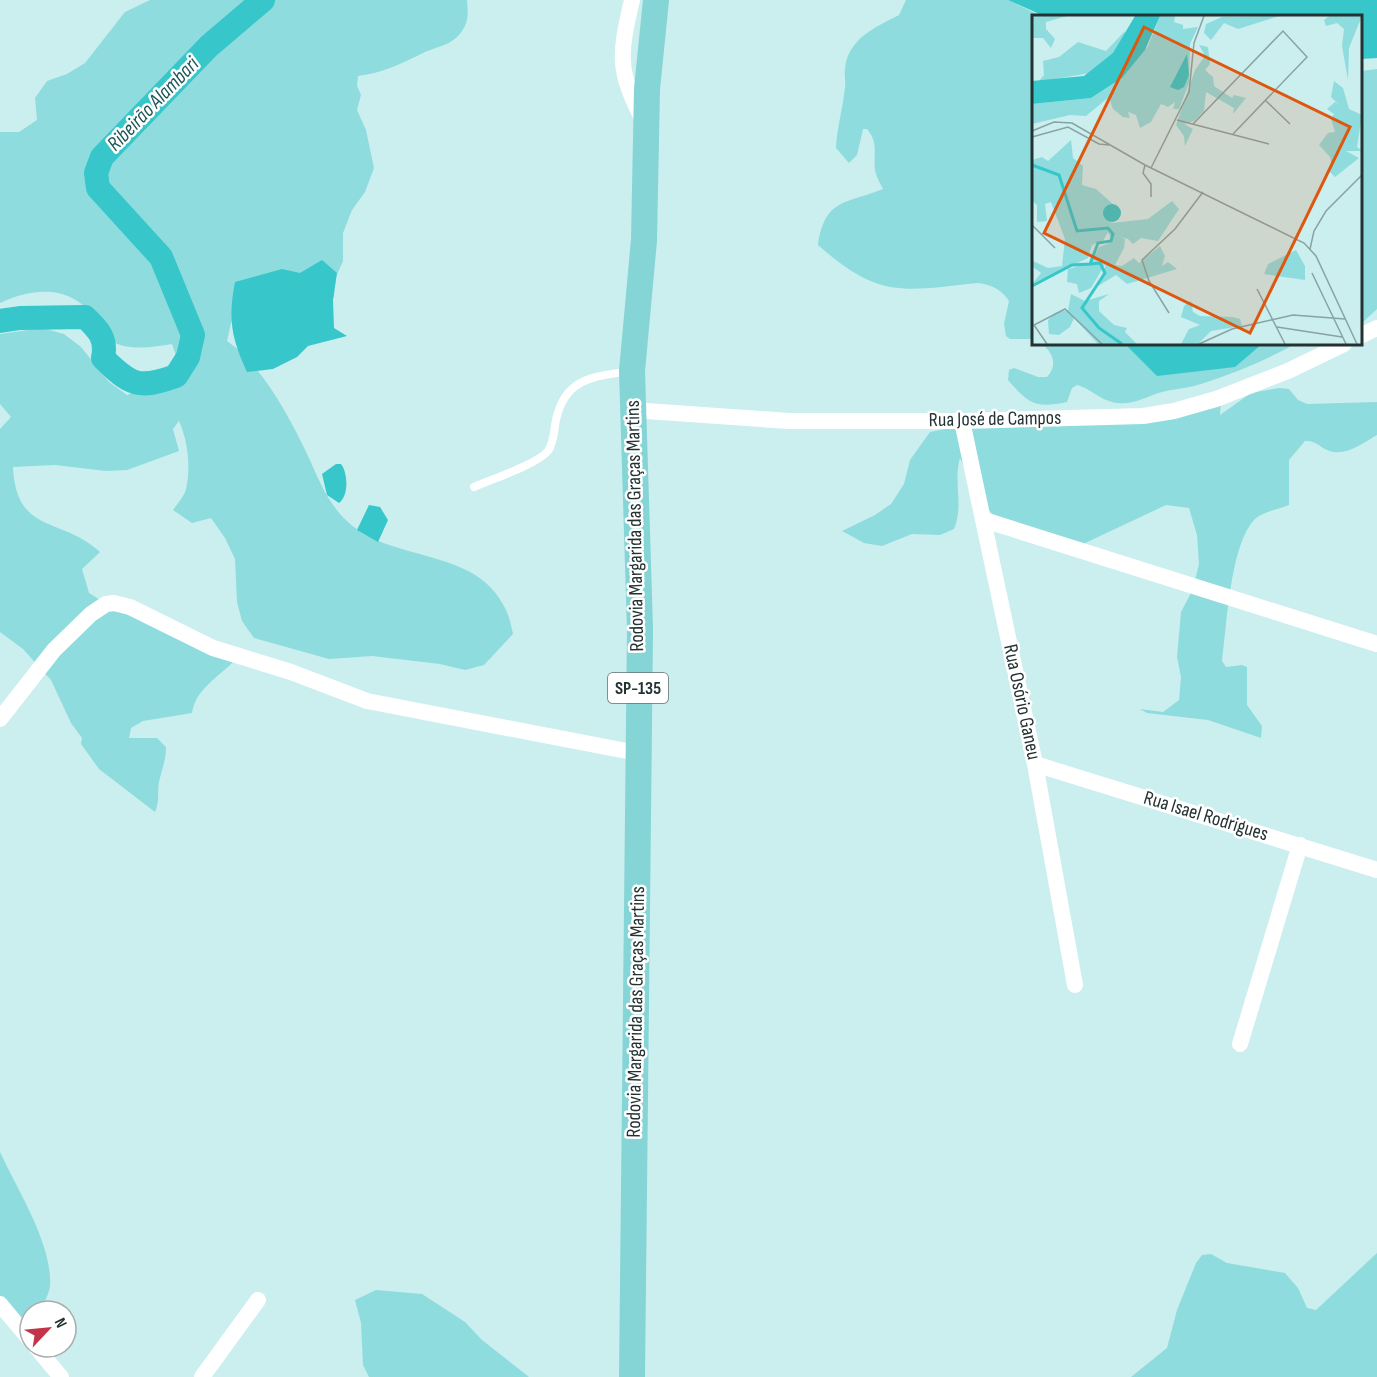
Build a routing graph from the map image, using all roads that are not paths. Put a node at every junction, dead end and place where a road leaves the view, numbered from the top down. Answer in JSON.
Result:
{"nodes":[{"id":1,"x":632,"y":0,"type":"edge"},
{"id":2,"x":656,"y":0,"type":"edge"},
{"id":3,"x":646,"y":126,"type":"junction"},
{"id":4,"x":1377,"y":328,"type":"edge"},
{"id":5,"x":1362,"y":335,"type":"edge"},
{"id":6,"x":1342,"y":345,"type":"edge"},
{"id":7,"x":632,"y":371,"type":"junction"},
{"id":8,"x":632,"y":410,"type":"junction"},
{"id":9,"x":962,"y":421,"type":"junction"},
{"id":10,"x":474,"y":487,"type":"dead end"},
{"id":11,"x":984,"y":520,"type":"junction"},
{"id":12,"x":1377,"y":644,"type":"edge"},
{"id":13,"x":0,"y":719,"type":"edge"},
{"id":14,"x":637,"y":753,"type":"junction"},
{"id":15,"x":1035,"y":764,"type":"junction"},
{"id":16,"x":1300,"y":845,"type":"junction"},
{"id":17,"x":1377,"y":870,"type":"edge"},
{"id":18,"x":1075,"y":985,"type":"dead end"},
{"id":19,"x":1240,"y":1044,"type":"dead end"},
{"id":20,"x":258,"y":1300,"type":"dead end"},
{"id":21,"x":0,"y":1304,"type":"edge"},
{"id":22,"x":18,"y":1326,"type":"edge"},
{"id":23,"x":46,"y":1359,"type":"edge"},
{"id":24,"x":61,"y":1377,"type":"edge"},
{"id":25,"x":202,"y":1377,"type":"edge"},
{"id":26,"x":632,"y":1377,"type":"edge"}],
"edges":[{"from":1,"to":3,"type":"street"},
{"from":2,"to":3,"type":"main road","name":"Rodovia Margarida das Graças Martins","number":"SP-135"},
{"from":3,"to":7,"type":"main road","name":"Rodovia Margarida das Graças Martins","number":"SP-135"},
{"from":4,"to":5,"type":"street"},
{"from":6,"to":9,"type":"street","name":"Rua José de Campos"},
{"from":7,"to":8,"type":"main road","name":"Rodovia Margarida das Graças Martins","number":"SP-135"},
{"from":7,"to":10,"type":"lane"},
{"from":8,"to":9,"type":"street","name":"Rua José de Campos"},
{"from":8,"to":14,"type":"main road","name":"Rodovia Margarida das Graças Martins","number":"SP-135"},
{"from":9,"to":11,"type":"street","name":"Rua Osório Ganeu"},
{"from":11,"to":12,"type":"street"},
{"from":11,"to":15,"type":"street","name":"Rua Osório Ganeu"},
{"from":13,"to":14,"type":"street"},
{"from":14,"to":26,"type":"main road","name":"Rodovia Margarida das Graças Martins","number":"SP-135"},
{"from":15,"to":16,"type":"street","name":"Rua Isael Rodrigues"},
{"from":15,"to":18,"type":"street","name":"Rua Osório Ganeu"},
{"from":16,"to":17,"type":"street","name":"Rua Isael Rodrigues"},
{"from":16,"to":19,"type":"street"},
{"from":20,"to":25,"type":"street"},
{"from":21,"to":22,"type":"street"},
{"from":23,"to":24,"type":"street"}]}
